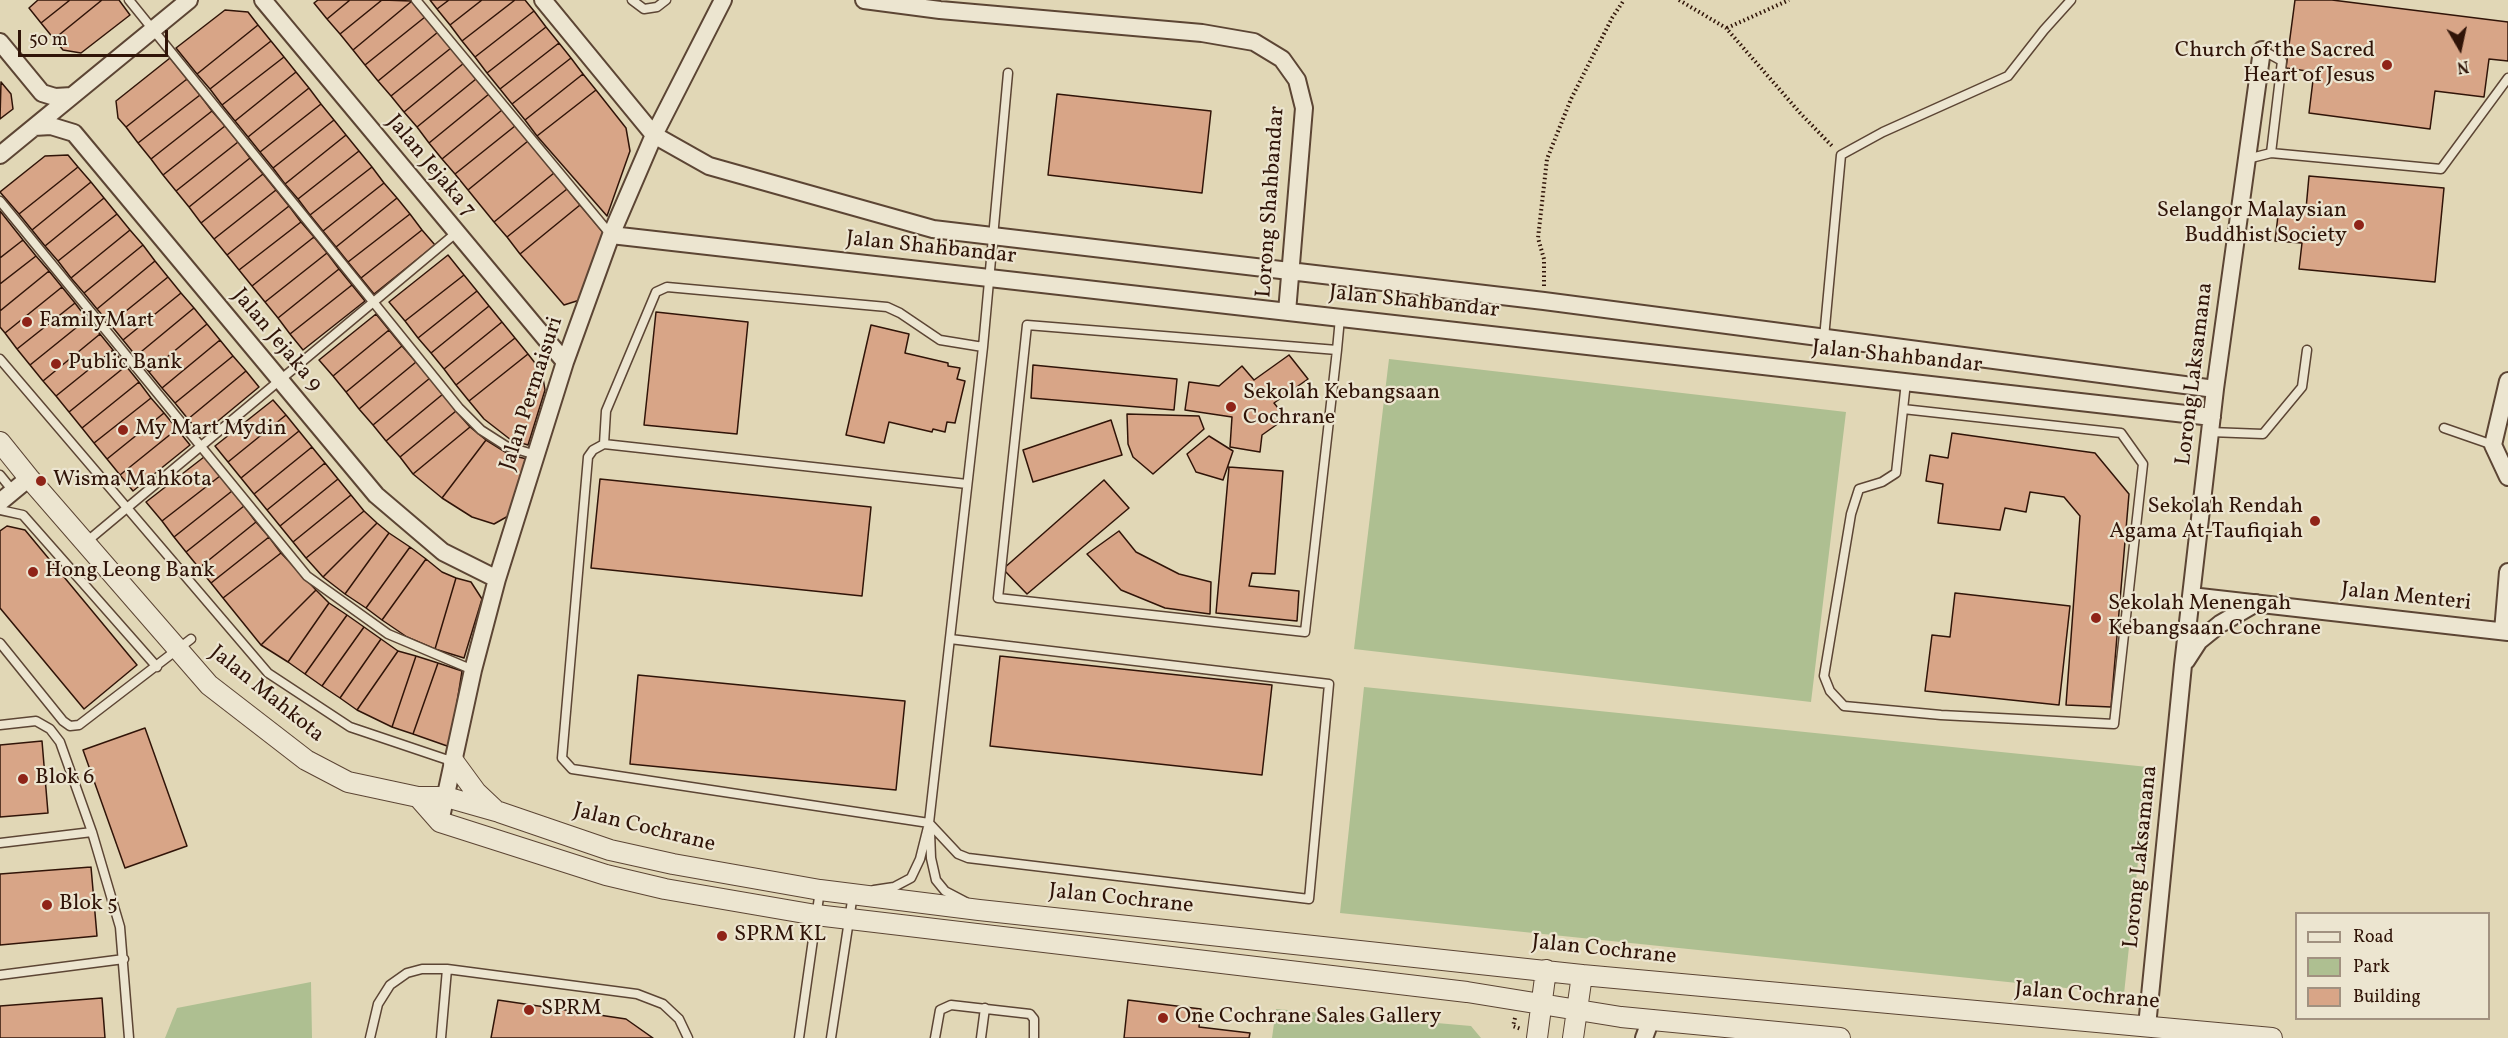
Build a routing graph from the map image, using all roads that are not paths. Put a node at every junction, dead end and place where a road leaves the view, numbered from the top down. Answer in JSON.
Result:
{"nodes":[{"id":1,"x":129,"y":0,"type":"edge"},
{"id":2,"x":189,"y":0,"type":"edge"},
{"id":3,"x":263,"y":0,"type":"edge"},
{"id":4,"x":416,"y":0,"type":"edge"},
{"id":5,"x":543,"y":0,"type":"edge"},
{"id":6,"x":632,"y":0,"type":"edge"},
{"id":7,"x":666,"y":0,"type":"edge"},
{"id":8,"x":723,"y":0,"type":"edge"},
{"id":9,"x":864,"y":0,"type":"edge"},
{"id":10,"x":2071,"y":0,"type":"edge"},
{"id":11,"x":942,"y":5,"type":"edge"},
{"id":12,"x":153,"y":30,"type":"junction"},
{"id":13,"x":0,"y":42,"type":"edge"},
{"id":14,"x":2262,"y":50,"type":"joint"},
{"id":15,"x":1008,"y":73,"type":"dead end"},
{"id":16,"x":2508,"y":78,"type":"edge"},
{"id":17,"x":72,"y":96,"type":"junction"},
{"id":18,"x":34,"y":127,"type":"junction"},
{"id":19,"x":654,"y":135,"type":"junction"},
{"id":20,"x":2271,"y":153,"type":"junction"},
{"id":21,"x":0,"y":155,"type":"edge"},
{"id":22,"x":2246,"y":159,"type":"junction"},
{"id":23,"x":0,"y":201,"type":"edge"},
{"id":24,"x":456,"y":233,"type":"junction"},
{"id":25,"x":611,"y":235,"type":"junction"},
{"id":26,"x":994,"y":235,"type":"junction"},
{"id":27,"x":1291,"y":270,"type":"junction"},
{"id":28,"x":990,"y":278,"type":"junction"},
{"id":29,"x":374,"y":302,"type":"junction"},
{"id":30,"x":1287,"y":312,"type":"junction"},
{"id":31,"x":1340,"y":318,"type":"junction"},
{"id":32,"x":1824,"y":338,"type":"junction"},
{"id":33,"x":983,"y":347,"type":"junction"},
{"id":34,"x":1337,"y":350,"type":"junction"},
{"id":35,"x":2307,"y":350,"type":"dead end"},
{"id":36,"x":0,"y":359,"type":"edge"},
{"id":37,"x":565,"y":362,"type":"junction"},
{"id":38,"x":279,"y":380,"type":"junction"},
{"id":39,"x":2508,"y":381,"type":"edge"},
{"id":40,"x":1906,"y":382,"type":"junction"},
{"id":41,"x":2215,"y":389,"type":"junction"},
{"id":42,"x":1903,"y":409,"type":"junction"},
{"id":43,"x":2211,"y":424,"type":"junction"},
{"id":44,"x":2444,"y":428,"type":"dead end"},
{"id":45,"x":0,"y":442,"type":"edge"},
{"id":46,"x":604,"y":444,"type":"junction"},
{"id":47,"x":202,"y":445,"type":"junction"},
{"id":48,"x":2493,"y":446,"type":"junction"},
{"id":49,"x":536,"y":455,"type":"junction"},
{"id":50,"x":0,"y":476,"type":"edge"},
{"id":51,"x":2508,"y":477,"type":"edge"},
{"id":52,"x":28,"y":478,"type":"junction"},
{"id":53,"x":967,"y":484,"type":"junction"},
{"id":54,"x":6,"y":496,"type":"edge"},
{"id":55,"x":128,"y":507,"type":"junction"},
{"id":56,"x":0,"y":510,"type":"edge"},
{"id":57,"x":85,"y":543,"type":"junction"},
{"id":58,"x":2508,"y":572,"type":"edge"},
{"id":59,"x":497,"y":579,"type":"junction"},
{"id":60,"x":2191,"y":596,"type":"junction"},
{"id":61,"x":2256,"y":603,"type":"junction"},
{"id":62,"x":2506,"y":632,"type":"edge"},
{"id":63,"x":950,"y":639,"type":"junction"},
{"id":64,"x":0,"y":643,"type":"edge"},
{"id":65,"x":184,"y":644,"type":"junction"},
{"id":66,"x":2183,"y":664,"type":"junction"},
{"id":67,"x":157,"y":667,"type":"junction"},
{"id":68,"x":473,"y":670,"type":"junction"},
{"id":69,"x":0,"y":725,"type":"edge"},
{"id":70,"x":454,"y":762,"type":"junction"},
{"id":71,"x":418,"y":797,"type":"junction"},
{"id":72,"x":446,"y":797,"type":"junction"},
{"id":73,"x":499,"y":812,"type":"junction"},
{"id":74,"x":440,"y":822,"type":"junction"},
{"id":75,"x":929,"y":822,"type":"junction"},
{"id":76,"x":92,"y":832,"type":"junction"},
{"id":77,"x":0,"y":843,"type":"edge"},
{"id":78,"x":820,"y":890,"type":"junction"},
{"id":79,"x":851,"y":894,"type":"junction"},
{"id":80,"x":979,"y":910,"type":"junction"},
{"id":81,"x":816,"y":915,"type":"junction"},
{"id":82,"x":848,"y":920,"type":"junction"},
{"id":83,"x":124,"y":959,"type":"junction"},
{"id":84,"x":447,"y":969,"type":"junction"},
{"id":85,"x":1546,"y":970,"type":"junction"},
{"id":86,"x":0,"y":975,"type":"edge"},
{"id":87,"x":1582,"y":975,"type":"junction"},
{"id":88,"x":1543,"y":1004,"type":"junction"},
{"id":89,"x":985,"y":1008,"type":"junction"},
{"id":90,"x":1578,"y":1009,"type":"junction"},
{"id":91,"x":1651,"y":1019,"type":"junction"},
{"id":92,"x":2147,"y":1026,"type":"junction"},
{"id":93,"x":129,"y":1038,"type":"edge"},
{"id":94,"x":370,"y":1038,"type":"edge"},
{"id":95,"x":441,"y":1038,"type":"edge"},
{"id":96,"x":688,"y":1038,"type":"edge"},
{"id":97,"x":799,"y":1038,"type":"edge"},
{"id":98,"x":831,"y":1038,"type":"edge"},
{"id":99,"x":935,"y":1038,"type":"edge"},
{"id":100,"x":981,"y":1038,"type":"edge"},
{"id":101,"x":1034,"y":1038,"type":"edge"},
{"id":102,"x":1537,"y":1038,"type":"edge"},
{"id":103,"x":1573,"y":1038,"type":"edge"},
{"id":104,"x":1644,"y":1038,"type":"edge"},
{"id":105,"x":1840,"y":1038,"type":"edge"},
{"id":106,"x":2272,"y":1038,"type":"edge"}],
"edges":[{"from":1,"to":12,"type":"lane"},
{"from":2,"to":12,"type":"street"},
{"from":3,"to":24,"type":"street","name":"Jalan Jejaka 7"},
{"from":4,"to":25,"type":"lane"},
{"from":5,"to":19,"type":"street"},
{"from":6,"to":7,"type":"lane"},
{"from":8,"to":19,"type":"street","name":"Jalan Permaisuri"},
{"from":9,"to":11,"type":"street","name":"Lorong Shahbandar"},
{"from":10,"to":32,"type":"lane"},
{"from":11,"to":27,"type":"street","name":"Lorong Shahbandar"},
{"from":12,"to":17,"type":"street"},
{"from":12,"to":29,"type":"lane"},
{"from":13,"to":17,"type":"street"},
{"from":14,"to":20,"type":"lane"},
{"from":14,"to":22,"type":"street","name":"Lorong Laksamana"},
{"from":15,"to":26,"type":"lane"},
{"from":16,"to":20,"type":"lane"},
{"from":17,"to":18,"type":"street"},
{"from":18,"to":21,"type":"street"},
{"from":18,"to":38,"type":"street","name":"Jalan Jejaka 9"},
{"from":19,"to":25,"type":"street","name":"Jalan Permaisuri"},
{"from":19,"to":26,"type":"street","name":"Jalan Shahbandar"},
{"from":20,"to":22,"type":"lane"},
{"from":22,"to":41,"type":"street","name":"Lorong Laksamana"},
{"from":23,"to":47,"type":"lane"},
{"from":24,"to":29,"type":"lane"},
{"from":24,"to":37,"type":"street","name":"Jalan Jejaka 7"},
{"from":25,"to":28,"type":"street","name":"Jalan Shahbandar"},
{"from":25,"to":37,"type":"street","name":"Jalan Permaisuri"},
{"from":26,"to":27,"type":"street","name":"Jalan Shahbandar"},
{"from":26,"to":28,"type":"lane"},
{"from":27,"to":30,"type":"street","name":"Lorong Shahbandar"},
{"from":27,"to":32,"type":"street","name":"Jalan Shahbandar"},
{"from":28,"to":30,"type":"street","name":"Jalan Shahbandar"},
{"from":28,"to":33,"type":"lane"},
{"from":29,"to":38,"type":"lane"},
{"from":29,"to":49,"type":"lane"},
{"from":30,"to":31,"type":"street","name":"Jalan Shahbandar"},
{"from":31,"to":34,"type":"lane"},
{"from":31,"to":40,"type":"street","name":"Jalan Shahbandar"},
{"from":32,"to":41,"type":"street","name":"Jalan Shahbandar"},
{"from":33,"to":46,"type":"lane"},
{"from":33,"to":53,"type":"lane"},
{"from":34,"to":34,"type":"lane"},
{"from":35,"to":43,"type":"lane"},
{"from":36,"to":55,"type":"lane"},
{"from":37,"to":49,"type":"street","name":"Jalan Permaisuri"},
{"from":38,"to":47,"type":"lane"},
{"from":38,"to":59,"type":"street","name":"Jalan Jejaka 9"},
{"from":39,"to":48,"type":"street"},
{"from":40,"to":42,"type":"lane"},
{"from":40,"to":43,"type":"street","name":"Jalan Shahbandar"},
{"from":41,"to":43,"type":"street","name":"Lorong Laksamana"},
{"from":42,"to":42,"type":"lane"},
{"from":43,"to":60,"type":"street","name":"Lorong Laksamana"},
{"from":44,"to":48,"type":"lane"},
{"from":45,"to":52,"type":"street","name":"Jalan Mahkota"},
{"from":46,"to":53,"type":"lane"},
{"from":46,"to":75,"type":"lane"},
{"from":47,"to":55,"type":"lane"},
{"from":47,"to":68,"type":"lane"},
{"from":48,"to":51,"type":"street"},
{"from":49,"to":59,"type":"street","name":"Jalan Permaisuri"},
{"from":50,"to":54,"type":"lane"},
{"from":52,"to":54,"type":"street"},
{"from":52,"to":57,"type":"street","name":"Jalan Mahkota"},
{"from":53,"to":63,"type":"lane"},
{"from":55,"to":57,"type":"lane"},
{"from":55,"to":70,"type":"lane"},
{"from":56,"to":67,"type":"lane"},
{"from":57,"to":65,"type":"street","name":"Jalan Mahkota"},
{"from":58,"to":62,"type":"street"},
{"from":59,"to":68,"type":"street","name":"Jalan Permaisuri"},
{"from":60,"to":61,"type":"street","name":"Jalan Menteri"},
{"from":60,"to":66,"type":"street","name":"Lorong Laksamana"},
{"from":61,"to":62,"type":"street","name":"Jalan Menteri"},
{"from":61,"to":66,"type":"street"},
{"from":63,"to":75,"type":"lane"},
{"from":63,"to":75,"type":"lane"},
{"from":64,"to":67,"type":"lane"},
{"from":65,"to":67,"type":"lane"},
{"from":65,"to":71,"type":"street","name":"Jalan Mahkota"},
{"from":66,"to":92,"type":"street","name":"Lorong Laksamana"},
{"from":68,"to":70,"type":"street","name":"Jalan Permaisuri"},
{"from":69,"to":76,"type":"lane"},
{"from":70,"to":72,"type":"street","name":"Jalan Permaisuri"},
{"from":70,"to":73,"type":"street"},
{"from":71,"to":72,"type":"street","name":"Jalan Cochrane"},
{"from":71,"to":74,"type":"street"},
{"from":72,"to":73,"type":"street","name":"Jalan Cochrane"},
{"from":72,"to":74,"type":"street","name":"Jalan Permaisuri"},
{"from":73,"to":78,"type":"street","name":"Jalan Cochrane"},
{"from":74,"to":81,"type":"street"},
{"from":75,"to":79,"type":"lane"},
{"from":75,"to":80,"type":"lane"},
{"from":76,"to":77,"type":"lane"},
{"from":76,"to":83,"type":"lane"},
{"from":78,"to":79,"type":"street","name":"Jalan Cochrane"},
{"from":78,"to":81,"type":"lane"},
{"from":79,"to":80,"type":"street","name":"Jalan Cochrane"},
{"from":79,"to":82,"type":"lane"},
{"from":80,"to":85,"type":"street","name":"Jalan Cochrane"},
{"from":81,"to":82,"type":"street"},
{"from":81,"to":97,"type":"lane"},
{"from":82,"to":88,"type":"street"},
{"from":82,"to":98,"type":"lane"},
{"from":83,"to":86,"type":"lane"},
{"from":83,"to":93,"type":"lane"},
{"from":84,"to":94,"type":"lane"},
{"from":84,"to":95,"type":"lane"},
{"from":84,"to":96,"type":"lane"},
{"from":85,"to":87,"type":"street","name":"Jalan Cochrane"},
{"from":85,"to":88,"type":"street"},
{"from":87,"to":90,"type":"street"},
{"from":87,"to":92,"type":"street","name":"Jalan Cochrane"},
{"from":88,"to":90,"type":"street"},
{"from":88,"to":102,"type":"street"},
{"from":89,"to":99,"type":"lane"},
{"from":89,"to":100,"type":"lane"},
{"from":89,"to":101,"type":"lane"},
{"from":90,"to":91,"type":"street"},
{"from":90,"to":103,"type":"street"},
{"from":91,"to":104,"type":"street"},
{"from":91,"to":105,"type":"street"},
{"from":92,"to":106,"type":"street","name":"Jalan Cochrane"}]}
